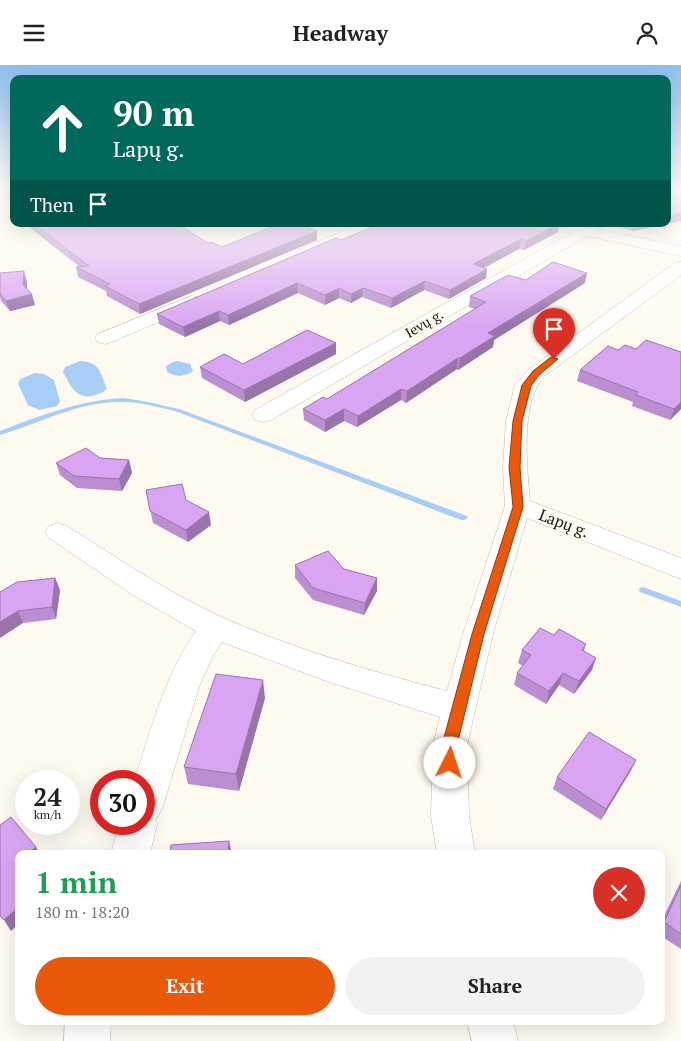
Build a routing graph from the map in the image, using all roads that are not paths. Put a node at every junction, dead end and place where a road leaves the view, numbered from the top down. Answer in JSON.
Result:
{"nodes":[{"id":1,"x":347,"y":235,"type":"edge"},
{"id":2,"x":579,"y":235,"type":"edge"},
{"id":3,"x":602,"y":235,"type":"edge"},
{"id":4,"x":681,"y":251,"type":"edge"},
{"id":5,"x":293,"y":257,"type":"edge"},
{"id":6,"x":681,"y":267,"type":"edge"},
{"id":7,"x":205,"y":295,"type":"edge"},
{"id":8,"x":105,"y":338,"type":"dead end"},
{"id":9,"x":263,"y":415,"type":"dead end"},
{"id":10,"x":518,"y":507,"type":"junction"},
{"id":11,"x":58,"y":532,"type":"dead end"},
{"id":12,"x":681,"y":569,"type":"edge"},
{"id":13,"x":216,"y":627,"type":"junction"},
{"id":14,"x":459,"y":708,"type":"junction"},
{"id":15,"x":155,"y":772,"type":"edge"},
{"id":16,"x":135,"y":835,"type":"edge"},
{"id":17,"x":131,"y":850,"type":"edge"},
{"id":18,"x":455,"y":850,"type":"edge"},
{"id":19,"x":88,"y":1025,"type":"edge"},
{"id":20,"x":491,"y":1025,"type":"edge"},
{"id":21,"x":87,"y":1041,"type":"edge"},
{"id":22,"x":495,"y":1041,"type":"edge"}],
"edges":[{"from":1,"to":5,"type":"street"},
{"from":2,"to":9,"type":"street","name":"Ievų g."},
{"from":3,"to":4,"type":"street"},
{"from":6,"to":10,"type":"street","name":"Lapų g."},
{"from":7,"to":8,"type":"street"},
{"from":10,"to":12,"type":"street","name":"Lapų g."},
{"from":10,"to":14,"type":"street"},
{"from":11,"to":13,"type":"street"},
{"from":13,"to":14,"type":"street"},
{"from":13,"to":15,"type":"street"},
{"from":14,"to":18,"type":"street"},
{"from":16,"to":17,"type":"street"},
{"from":19,"to":21,"type":"street"},
{"from":20,"to":22,"type":"street"}]}
